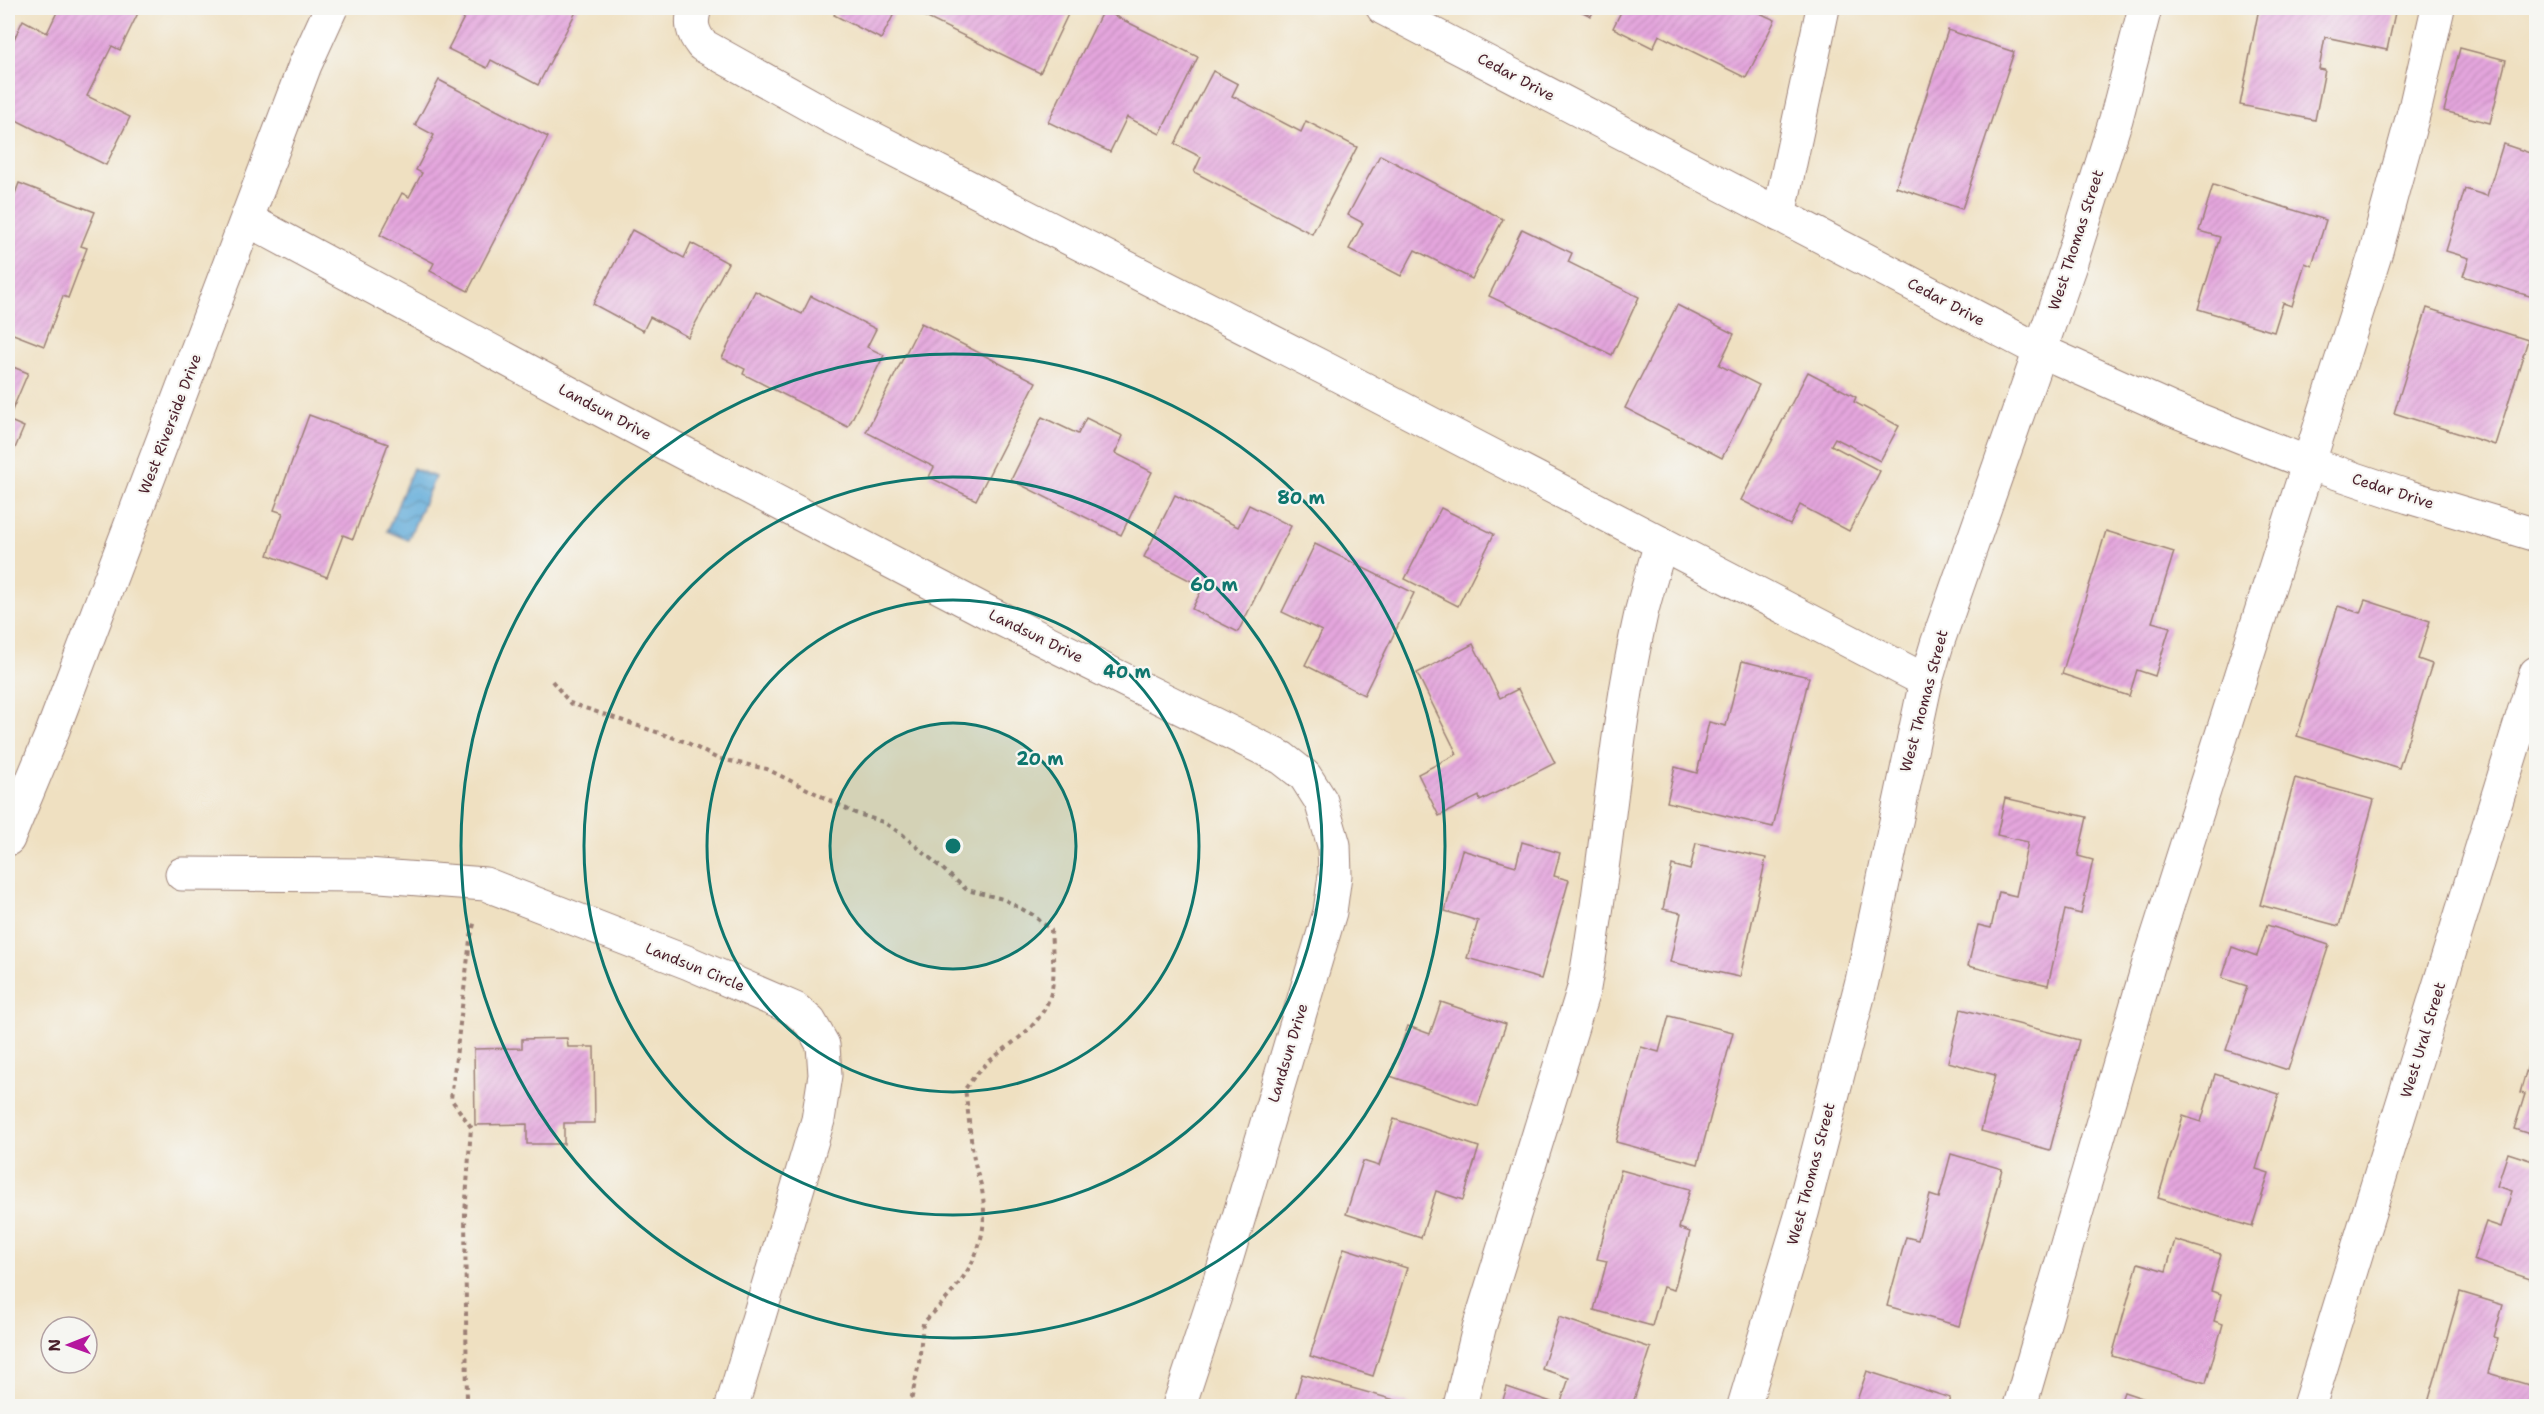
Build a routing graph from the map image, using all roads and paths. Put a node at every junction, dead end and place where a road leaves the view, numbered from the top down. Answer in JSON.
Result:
{"nodes":[{"id":1,"x":331,"y":8,"type":"edge"},
{"id":2,"x":696,"y":8,"type":"edge"},
{"id":3,"x":1383,"y":8,"type":"edge"},
{"id":4,"x":1823,"y":8,"type":"edge"},
{"id":5,"x":2145,"y":8,"type":"edge"},
{"id":6,"x":2438,"y":8,"type":"edge"},
{"id":7,"x":1779,"y":215,"type":"junction"},
{"id":8,"x":248,"y":220,"type":"junction"},
{"id":9,"x":2038,"y":350,"type":"junction"},
{"id":10,"x":2308,"y":463,"type":"junction"},
{"id":11,"x":2536,"y":535,"type":"edge"},
{"id":12,"x":1660,"y":543,"type":"junction"},
{"id":13,"x":2536,"y":673,"type":"edge"},
{"id":14,"x":552,"y":681,"type":"dead end"},
{"id":15,"x":1926,"y":681,"type":"junction"},
{"id":16,"x":8,"y":839,"type":"edge"},
{"id":17,"x":182,"y":874,"type":"dead end"},
{"id":18,"x":485,"y":884,"type":"junction"},
{"id":19,"x":467,"y":1407,"type":"edge"},
{"id":20,"x":732,"y":1407,"type":"edge"},
{"id":21,"x":910,"y":1407,"type":"edge"},
{"id":22,"x":1179,"y":1407,"type":"edge"},
{"id":23,"x":1460,"y":1407,"type":"edge"},
{"id":24,"x":1744,"y":1407,"type":"edge"},
{"id":25,"x":2020,"y":1407,"type":"edge"},
{"id":26,"x":2309,"y":1407,"type":"edge"}],
"edges":[{"from":1,"to":8,"type":"street","name":"West Riverside Drive"},
{"from":2,"to":12,"type":"street"},
{"from":3,"to":7,"type":"street","name":"Cedar Drive"},
{"from":4,"to":7,"type":"street"},
{"from":5,"to":9,"type":"street","name":"West Thomas Street"},
{"from":6,"to":10,"type":"street"},
{"from":7,"to":9,"type":"street","name":"Cedar Drive"},
{"from":8,"to":16,"type":"street","name":"West Riverside Drive"},
{"from":8,"to":22,"type":"street","name":"Landsun Drive"},
{"from":9,"to":10,"type":"street","name":"Cedar Drive"},
{"from":9,"to":15,"type":"street","name":"West Thomas Street"},
{"from":10,"to":11,"type":"street","name":"Cedar Drive"},
{"from":10,"to":25,"type":"street"},
{"from":12,"to":15,"type":"street"},
{"from":12,"to":23,"type":"street"},
{"from":13,"to":26,"type":"street","name":"West Ural Street"},
{"from":14,"to":21,"type":"path"},
{"from":15,"to":24,"type":"street","name":"West Thomas Street"},
{"from":17,"to":18,"type":"street","name":"Landsun Circle"},
{"from":18,"to":19,"type":"path"},
{"from":18,"to":20,"type":"street","name":"Landsun Circle"}]}
